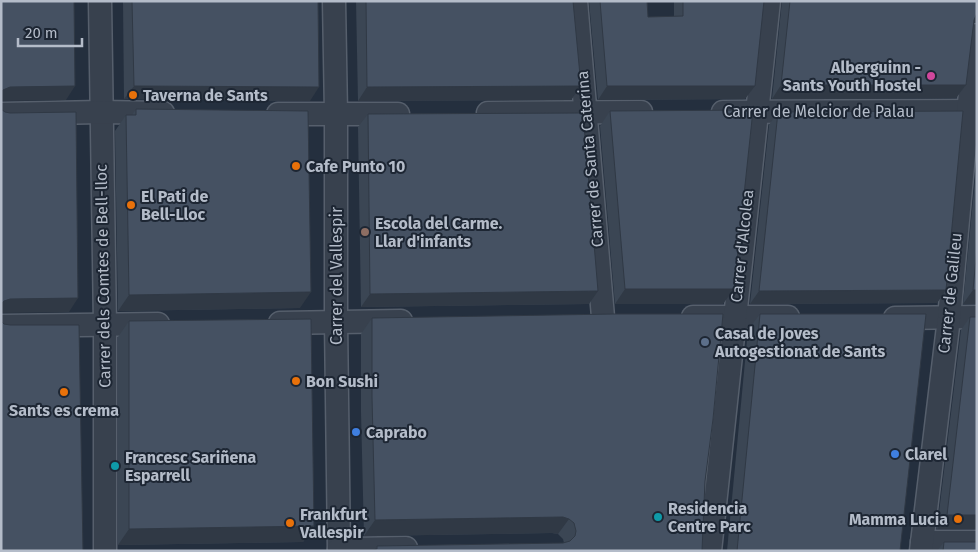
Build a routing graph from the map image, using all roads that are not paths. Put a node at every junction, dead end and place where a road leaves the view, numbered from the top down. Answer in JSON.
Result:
{"nodes":[{"id":1,"x":100,"y":1,"type":"edge"},
{"id":2,"x":334,"y":1,"type":"edge"},
{"id":3,"x":576,"y":1,"type":"edge"},
{"id":4,"x":769,"y":1,"type":"edge"},
{"id":5,"x":977,"y":34,"type":"edge"},
{"id":6,"x":972,"y":111,"type":"edge"},
{"id":7,"x":102,"y":112,"type":"junction"},
{"id":8,"x":585,"y":112,"type":"junction"},
{"id":9,"x":661,"y":112,"type":"edge"},
{"id":10,"x":700,"y":112,"type":"edge"},
{"id":11,"x":757,"y":112,"type":"junction"},
{"id":12,"x":179,"y":113,"type":"edge"},
{"id":13,"x":468,"y":113,"type":"edge"},
{"id":14,"x":1,"y":114,"type":"edge"},
{"id":15,"x":258,"y":114,"type":"edge"},
{"id":16,"x":336,"y":114,"type":"junction"},
{"id":17,"x":419,"y":114,"type":"edge"},
{"id":18,"x":603,"y":317,"type":"edge"},
{"id":19,"x":672,"y":317,"type":"edge"},
{"id":20,"x":735,"y":317,"type":"junction"},
{"id":21,"x":810,"y":317,"type":"edge"},
{"id":22,"x":977,"y":317,"type":"edge"},
{"id":23,"x":879,"y":318,"type":"edge"},
{"id":24,"x":949,"y":318,"type":"junction"},
{"id":25,"x":419,"y":320,"type":"edge"},
{"id":26,"x":336,"y":322,"type":"junction"},
{"id":27,"x":261,"y":323,"type":"edge"},
{"id":28,"x":174,"y":324,"type":"edge"},
{"id":29,"x":105,"y":325,"type":"junction"},
{"id":30,"x":1,"y":326,"type":"edge"},
{"id":31,"x":977,"y":542,"type":"edge"},
{"id":32,"x":921,"y":546,"type":"edge"},
{"id":33,"x":426,"y":548,"type":"edge"},
{"id":34,"x":339,"y":550,"type":"edge"},
{"id":35,"x":105,"y":551,"type":"edge"},
{"id":36,"x":710,"y":551,"type":"edge"}],
"edges":[{"from":1,"to":7,"type":"street","name":"Carrer dels Comtes de Bell-lloc"},
{"from":2,"to":16,"type":"street","name":"Carrer del Vallespir"},
{"from":3,"to":8,"type":"street","name":"Carrer de Santa Caterina"},
{"from":4,"to":11,"type":"street","name":"Carrer d'Alcolea"},
{"from":5,"to":6,"type":"street","name":"Carrer de Galileu"},
{"from":6,"to":11,"type":"street","name":"Carrer de Melcior de Palau"},
{"from":6,"to":24,"type":"street","name":"Carrer de Galileu"},
{"from":7,"to":12,"type":"street"},
{"from":7,"to":14,"type":"street"},
{"from":7,"to":29,"type":"street","name":"Carrer dels Comtes de Bell-lloc"},
{"from":8,"to":9,"type":"street"},
{"from":8,"to":13,"type":"street"},
{"from":8,"to":18,"type":"street","name":"Carrer de Santa Caterina"},
{"from":10,"to":11,"type":"street","name":"Carrer de Melcior de Palau"},
{"from":11,"to":20,"type":"street","name":"Carrer d'Alcolea"},
{"from":15,"to":16,"type":"street"},
{"from":16,"to":17,"type":"street"},
{"from":16,"to":26,"type":"street","name":"Carrer del Vallespir"},
{"from":19,"to":20,"type":"street"},
{"from":20,"to":21,"type":"street"},
{"from":20,"to":36,"type":"street","name":"Carrer d'Alcolea"},
{"from":22,"to":24,"type":"street"},
{"from":23,"to":24,"type":"street"},
{"from":24,"to":32,"type":"street","name":"Carrer de Galileu"},
{"from":25,"to":26,"type":"street"},
{"from":26,"to":27,"type":"street"},
{"from":26,"to":34,"type":"street","name":"Carrer del Vallespir"},
{"from":28,"to":29,"type":"street"},
{"from":29,"to":30,"type":"street"},
{"from":29,"to":35,"type":"street","name":"Carrer dels Comtes de Bell-lloc"},
{"from":31,"to":32,"type":"street"},
{"from":33,"to":34,"type":"street"}]}
